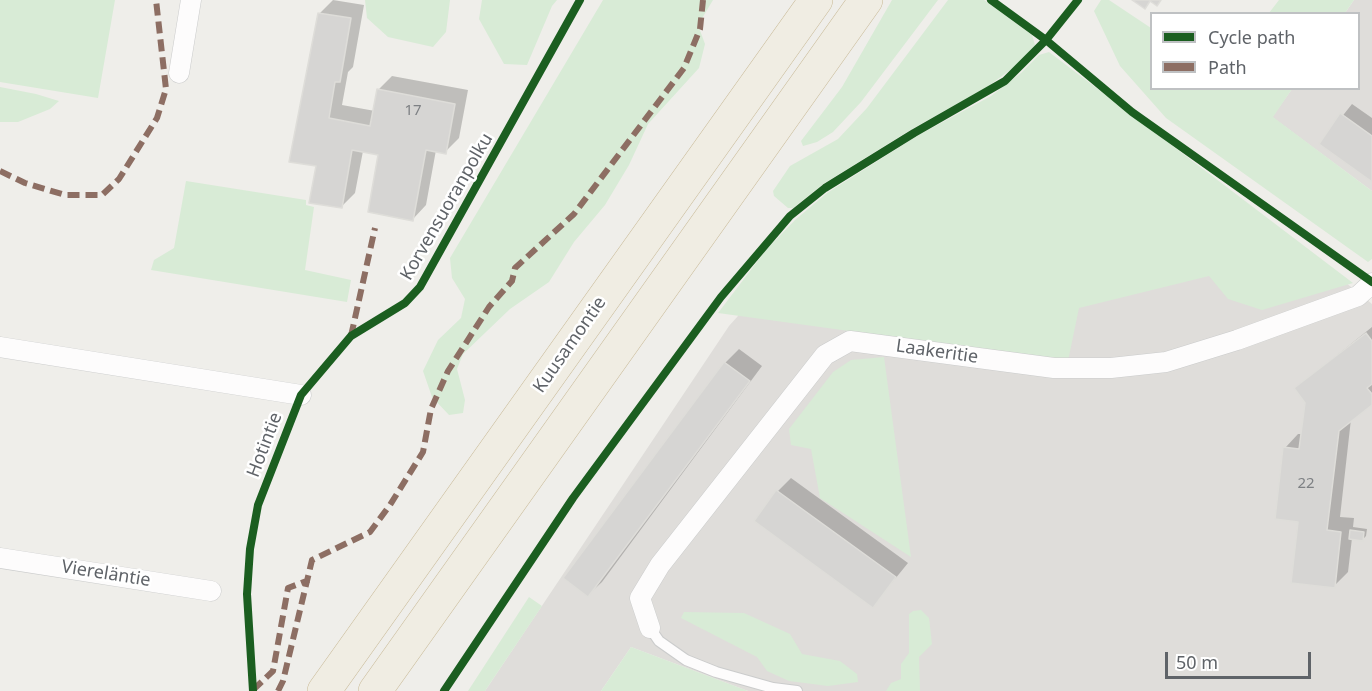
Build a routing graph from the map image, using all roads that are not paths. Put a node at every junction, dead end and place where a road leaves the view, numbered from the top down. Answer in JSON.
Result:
{"nodes":[{"id":1,"x":191,"y":0,"type":"edge"},
{"id":2,"x":816,"y":0,"type":"edge"},
{"id":3,"x":866,"y":0,"type":"edge"},
{"id":4,"x":178,"y":73,"type":"dead end"},
{"id":5,"x":1372,"y":283,"type":"edge"},
{"id":6,"x":0,"y":347,"type":"edge"},
{"id":7,"x":301,"y":395,"type":"dead end"},
{"id":8,"x":0,"y":558,"type":"edge"},
{"id":9,"x":211,"y":591,"type":"dead end"},
{"id":10,"x":650,"y":628,"type":"joint"},
{"id":11,"x":773,"y":689,"type":"edge"},
{"id":12,"x":324,"y":691,"type":"edge"},
{"id":13,"x":375,"y":691,"type":"edge"},
{"id":14,"x":797,"y":691,"type":"edge"}],
"edges":[{"from":1,"to":4,"type":"street"},
{"from":2,"to":12,"type":"highway","name":"Kuusamontie"},
{"from":3,"to":13,"type":"highway"},
{"from":5,"to":10,"type":"street","name":"Laakeritie"},
{"from":6,"to":7,"type":"street","name":"Hotintie"},
{"from":8,"to":9,"type":"street","name":"Viereläntie"},
{"from":10,"to":11,"type":"lane"},
{"from":11,"to":14,"type":"lane"}]}
